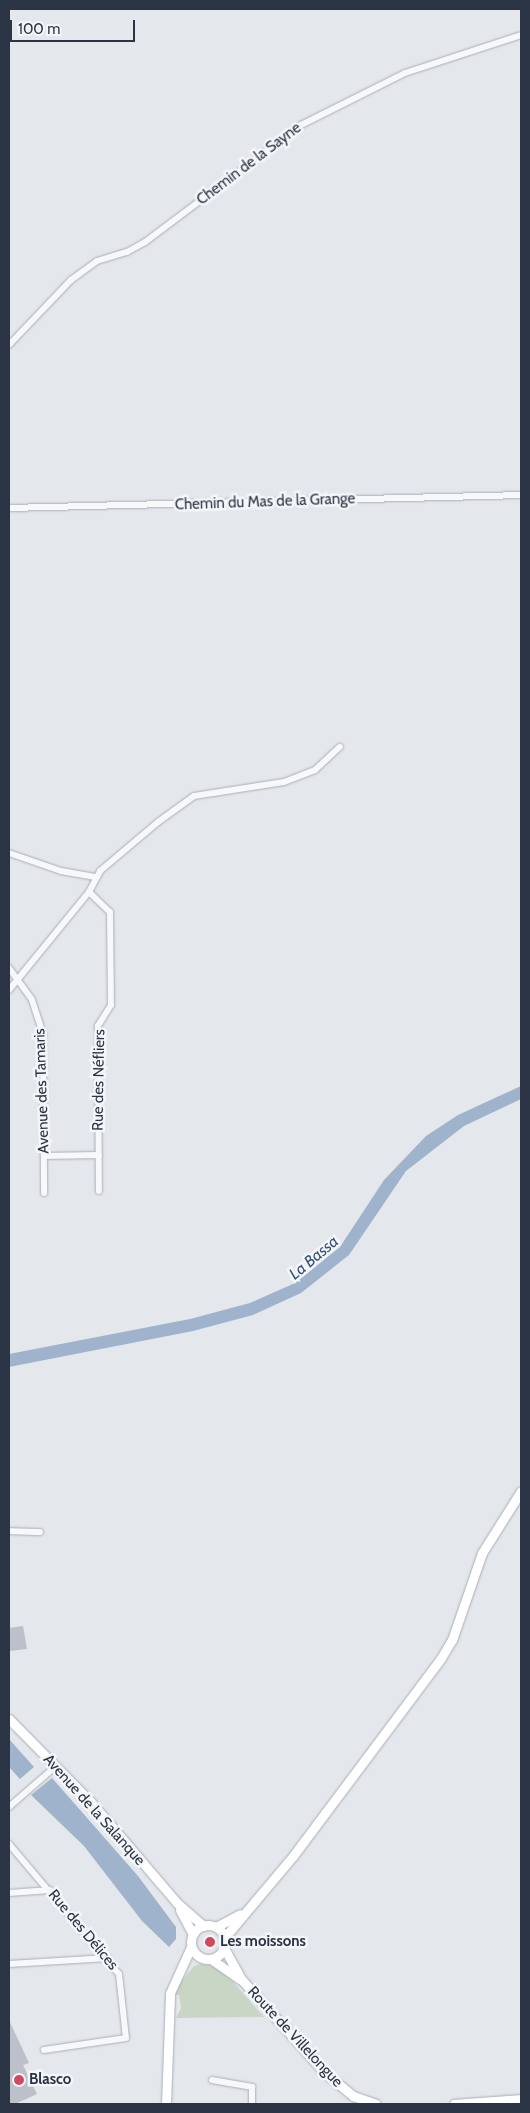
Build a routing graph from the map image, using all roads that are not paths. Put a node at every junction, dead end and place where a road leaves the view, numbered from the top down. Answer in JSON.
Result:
{"nodes":[{"id":1,"x":521,"y":35,"type":"edge"},
{"id":2,"x":9,"y":345,"type":"edge"},
{"id":3,"x":521,"y":495,"type":"edge"},
{"id":4,"x":9,"y":508,"type":"edge"},
{"id":5,"x":340,"y":747,"type":"dead end"},
{"id":6,"x":9,"y":853,"type":"edge"},
{"id":7,"x":96,"y":877,"type":"junction"},
{"id":8,"x":89,"y":892,"type":"junction"},
{"id":9,"x":9,"y":968,"type":"edge"},
{"id":10,"x":18,"y":980,"type":"junction"},
{"id":11,"x":9,"y":990,"type":"edge"},
{"id":12,"x":99,"y":1155,"type":"junction"},
{"id":13,"x":44,"y":1156,"type":"junction"},
{"id":14,"x":99,"y":1191,"type":"dead end"},
{"id":15,"x":44,"y":1193,"type":"dead end"},
{"id":16,"x":521,"y":1491,"type":"edge"},
{"id":17,"x":9,"y":1531,"type":"edge"},
{"id":18,"x":40,"y":1532,"type":"dead end"},
{"id":19,"x":9,"y":1719,"type":"edge"},
{"id":20,"x":56,"y":1766,"type":"junction"},
{"id":21,"x":9,"y":1807,"type":"edge"},
{"id":22,"x":9,"y":1844,"type":"edge"},
{"id":23,"x":50,"y":1890,"type":"junction"},
{"id":24,"x":9,"y":1892,"type":"edge"},
{"id":25,"x":177,"y":1903,"type":"junction"},
{"id":26,"x":244,"y":1911,"type":"junction"},
{"id":27,"x":203,"y":1926,"type":"junction"},
{"id":28,"x":216,"y":1927,"type":"junction"},
{"id":29,"x":193,"y":1934,"type":"junction"},
{"id":30,"x":224,"y":1938,"type":"junction"},
{"id":31,"x":191,"y":1947,"type":"junction"},
{"id":32,"x":224,"y":1948,"type":"junction"},
{"id":33,"x":198,"y":1956,"type":"junction"},
{"id":34,"x":108,"y":1958,"type":"junction"},
{"id":35,"x":211,"y":1959,"type":"junction"},
{"id":36,"x":9,"y":1964,"type":"edge"},
{"id":37,"x":182,"y":1970,"type":"junction"},
{"id":38,"x":242,"y":1980,"type":"junction"},
{"id":39,"x":44,"y":2050,"type":"dead end"},
{"id":40,"x":212,"y":2080,"type":"dead end"},
{"id":41,"x":521,"y":2100,"type":"edge"},
{"id":42,"x":166,"y":2104,"type":"edge"},
{"id":43,"x":252,"y":2104,"type":"edge"},
{"id":44,"x":376,"y":2104,"type":"edge"},
{"id":45,"x":454,"y":2104,"type":"edge"}],
"edges":[{"from":1,"to":2,"type":"street","name":"Chemin de la Sayne"},
{"from":3,"to":4,"type":"street","name":"Chemin du Mas de la Grange"},
{"from":5,"to":7,"type":"street"},
{"from":6,"to":7,"type":"street"},
{"from":7,"to":8,"type":"street"},
{"from":8,"to":10,"type":"street"},
{"from":8,"to":12,"type":"street","name":"Rue des Néfliers"},
{"from":9,"to":10,"type":"street","name":"Avenue des Tamaris"},
{"from":10,"to":11,"type":"street"},
{"from":10,"to":13,"type":"street","name":"Avenue des Tamaris"},
{"from":12,"to":13,"type":"street"},
{"from":12,"to":14,"type":"street","name":"Rue des Néfliers"},
{"from":13,"to":15,"type":"street","name":"Avenue des Tamaris"},
{"from":16,"to":26,"type":"main road"},
{"from":17,"to":18,"type":"street"},
{"from":19,"to":20,"type":"main road","name":"Avenue de la Salanque"},
{"from":20,"to":21,"type":"street"},
{"from":20,"to":25,"type":"main road","name":"Avenue de la Salanque"},
{"from":22,"to":23,"type":"street","name":"Rue des Délices"},
{"from":23,"to":24,"type":"street"},
{"from":23,"to":34,"type":"street","name":"Rue des Délices"},
{"from":25,"to":27,"type":"main road","name":"Avenue de la Salanque"},
{"from":25,"to":29,"type":"main road","name":"Avenue de la Salanque"},
{"from":26,"to":28,"type":"main road"},
{"from":26,"to":30,"type":"main road"},
{"from":27,"to":28,"type":"main road"},
{"from":27,"to":29,"type":"main road"},
{"from":28,"to":30,"type":"main road"},
{"from":29,"to":31,"type":"main road"},
{"from":30,"to":32,"type":"main road"},
{"from":31,"to":33,"type":"main road"},
{"from":31,"to":37,"type":"main road"},
{"from":32,"to":35,"type":"main road"},
{"from":32,"to":38,"type":"main road","name":"Route de Villelongue"},
{"from":33,"to":35,"type":"main road"},
{"from":33,"to":37,"type":"main road"},
{"from":34,"to":36,"type":"street"},
{"from":34,"to":39,"type":"street","name":"Rue des Délices"},
{"from":35,"to":38,"type":"main road","name":"Route de Villelongue"},
{"from":37,"to":42,"type":"main road"},
{"from":38,"to":44,"type":"main road","name":"Route de Villelongue"},
{"from":40,"to":43,"type":"street"},
{"from":41,"to":45,"type":"main road"}]}
